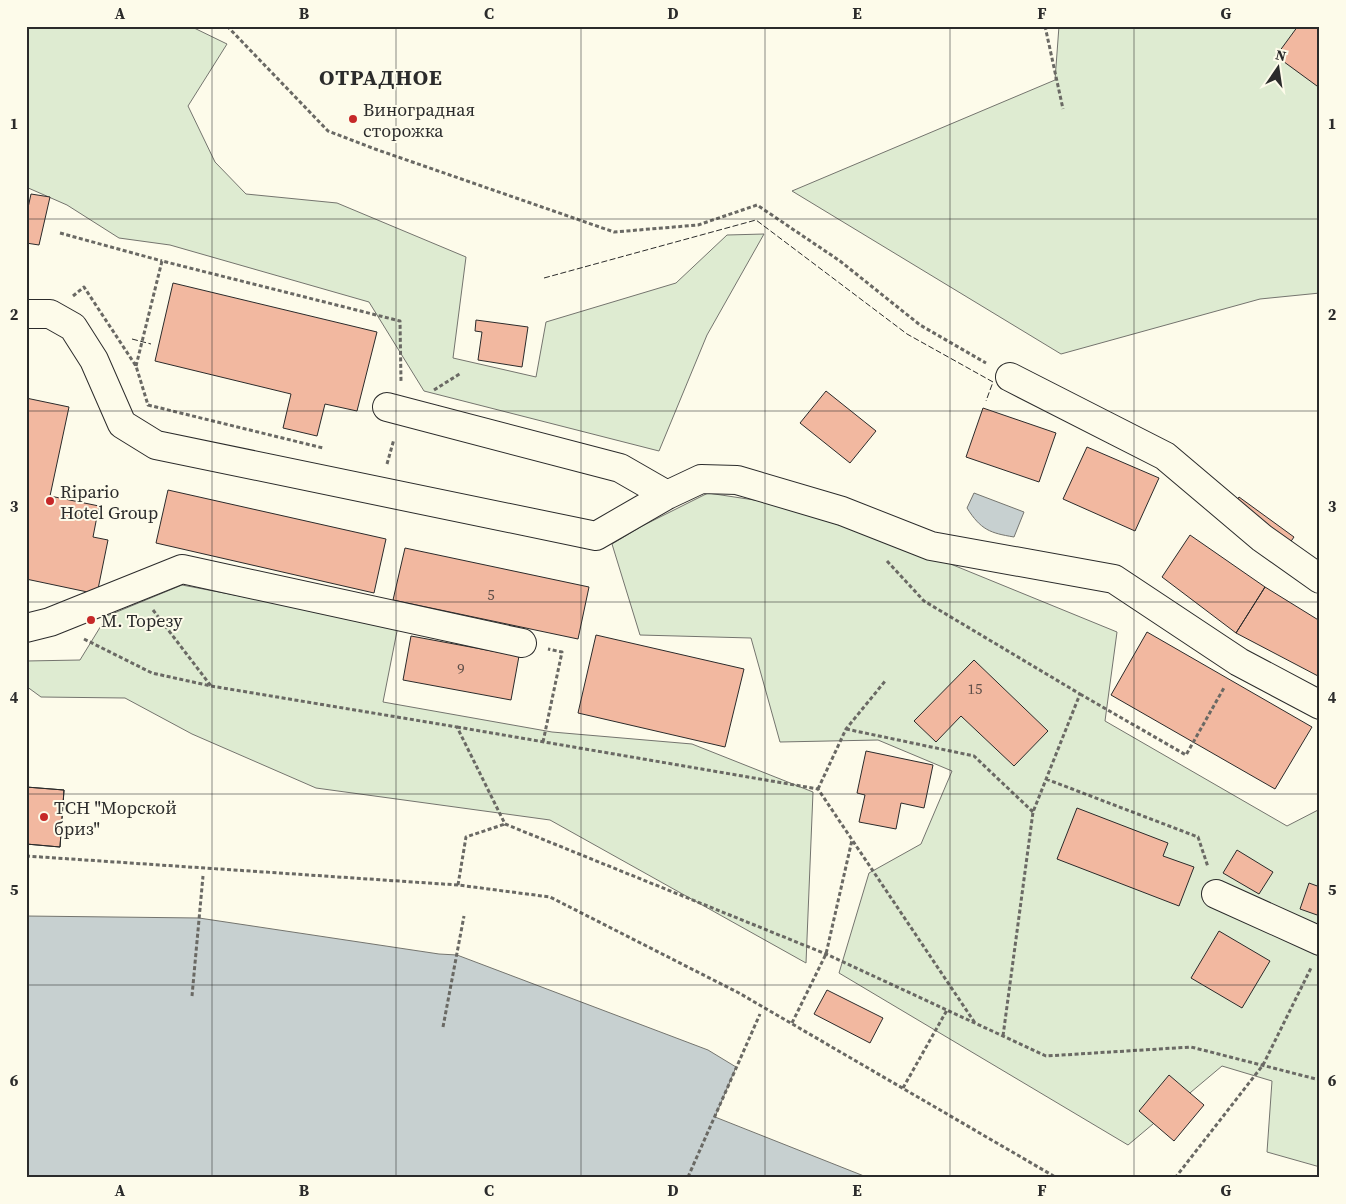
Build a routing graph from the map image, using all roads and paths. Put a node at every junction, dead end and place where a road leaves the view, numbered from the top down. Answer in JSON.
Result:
{"nodes":[{"id":1,"x":227,"y":26,"type":"edge"},
{"id":2,"x":1045,"y":26,"type":"edge"},
{"id":3,"x":1063,"y":109,"type":"dead end"},
{"id":4,"x":60,"y":233,"type":"dead end"},
{"id":5,"x":162,"y":261,"type":"junction"},
{"id":6,"x":26,"y":314,"type":"edge"},
{"id":7,"x":1010,"y":376,"type":"joint"},
{"id":8,"x":394,"y":409,"type":"junction"},
{"id":9,"x":330,"y":450,"type":"dead end"},
{"id":10,"x":378,"y":462,"type":"dead end"},
{"id":11,"x":667,"y":495,"type":"junction"},
{"id":12,"x":886,"y":559,"type":"dead end"},
{"id":13,"x":1320,"y":579,"type":"edge"},
{"id":14,"x":136,"y":587,"type":"junction"},
{"id":15,"x":38,"y":625,"type":"edge"},
{"id":16,"x":522,"y":643,"type":"joint"},
{"id":17,"x":1239,"y":662,"type":"junction"},
{"id":18,"x":886,"y":680,"type":"dead end"},
{"id":19,"x":211,"y":686,"type":"junction"},
{"id":20,"x":1080,"y":694,"type":"junction"},
{"id":21,"x":1320,"y":705,"type":"edge"},
{"id":22,"x":457,"y":727,"type":"junction"},
{"id":23,"x":846,"y":729,"type":"junction"},
{"id":24,"x":542,"y":742,"type":"junction"},
{"id":25,"x":1046,"y":779,"type":"junction"},
{"id":26,"x":818,"y":789,"type":"junction"},
{"id":27,"x":1033,"y":812,"type":"junction"},
{"id":28,"x":505,"y":824,"type":"junction"},
{"id":29,"x":852,"y":839,"type":"junction"},
{"id":30,"x":26,"y":856,"type":"edge"},
{"id":31,"x":203,"y":876,"type":"dead end"},
{"id":32,"x":458,"y":885,"type":"junction"},
{"id":33,"x":1216,"y":894,"type":"joint"},
{"id":34,"x":464,"y":916,"type":"dead end"},
{"id":35,"x":1316,"y":952,"type":"edge"},
{"id":36,"x":826,"y":954,"type":"junction"},
{"id":37,"x":192,"y":996,"type":"dead end"},
{"id":38,"x":948,"y":1010,"type":"junction"},
{"id":39,"x":760,"y":1014,"type":"dead end"},
{"id":40,"x":792,"y":1023,"type":"junction"},
{"id":41,"x":976,"y":1023,"type":"junction"},
{"id":42,"x":443,"y":1027,"type":"dead end"},
{"id":43,"x":1003,"y":1036,"type":"junction"},
{"id":44,"x":1263,"y":1066,"type":"junction"},
{"id":45,"x":1320,"y":1080,"type":"edge"},
{"id":46,"x":903,"y":1088,"type":"junction"},
{"id":47,"x":688,"y":1177,"type":"edge"},
{"id":48,"x":1057,"y":1178,"type":"edge"},
{"id":49,"x":1175,"y":1178,"type":"edge"}],
"edges":[{"from":1,"to":7,"type":"path"},
{"from":2,"to":3,"type":"path"},
{"from":4,"to":5,"type":"path"},
{"from":5,"to":8,"type":"path"},
{"from":5,"to":9,"type":"path"},
{"from":6,"to":11,"type":"street"},
{"from":7,"to":13,"type":"street"},
{"from":8,"to":10,"type":"path"},
{"from":8,"to":11,"type":"street"},
{"from":11,"to":17,"type":"street"},
{"from":12,"to":20,"type":"path"},
{"from":14,"to":15,"type":"street"},
{"from":14,"to":16,"type":"street"},
{"from":14,"to":19,"type":"path"},
{"from":15,"to":19,"type":"path"},
{"from":16,"to":24,"type":"path"},
{"from":17,"to":20,"type":"path"},
{"from":17,"to":21,"type":"street"},
{"from":18,"to":23,"type":"path"},
{"from":19,"to":22,"type":"path"},
{"from":20,"to":25,"type":"path"},
{"from":22,"to":24,"type":"path"},
{"from":22,"to":28,"type":"path"},
{"from":23,"to":26,"type":"path"},
{"from":23,"to":27,"type":"path"},
{"from":24,"to":26,"type":"path"},
{"from":25,"to":27,"type":"path"},
{"from":25,"to":33,"type":"path"},
{"from":26,"to":29,"type":"path"},
{"from":27,"to":43,"type":"path"},
{"from":28,"to":32,"type":"path"},
{"from":28,"to":36,"type":"path"},
{"from":29,"to":36,"type":"path"},
{"from":29,"to":41,"type":"path"},
{"from":30,"to":32,"type":"path"},
{"from":31,"to":37,"type":"path"},
{"from":32,"to":40,"type":"path"},
{"from":33,"to":35,"type":"street"},
{"from":34,"to":42,"type":"path"},
{"from":35,"to":44,"type":"path"},
{"from":36,"to":38,"type":"path"},
{"from":36,"to":40,"type":"path"},
{"from":38,"to":41,"type":"path"},
{"from":38,"to":46,"type":"path"},
{"from":39,"to":47,"type":"path"},
{"from":40,"to":46,"type":"path"},
{"from":41,"to":43,"type":"path"},
{"from":43,"to":44,"type":"path"},
{"from":44,"to":45,"type":"path"},
{"from":44,"to":49,"type":"path"},
{"from":46,"to":48,"type":"path"}]}
